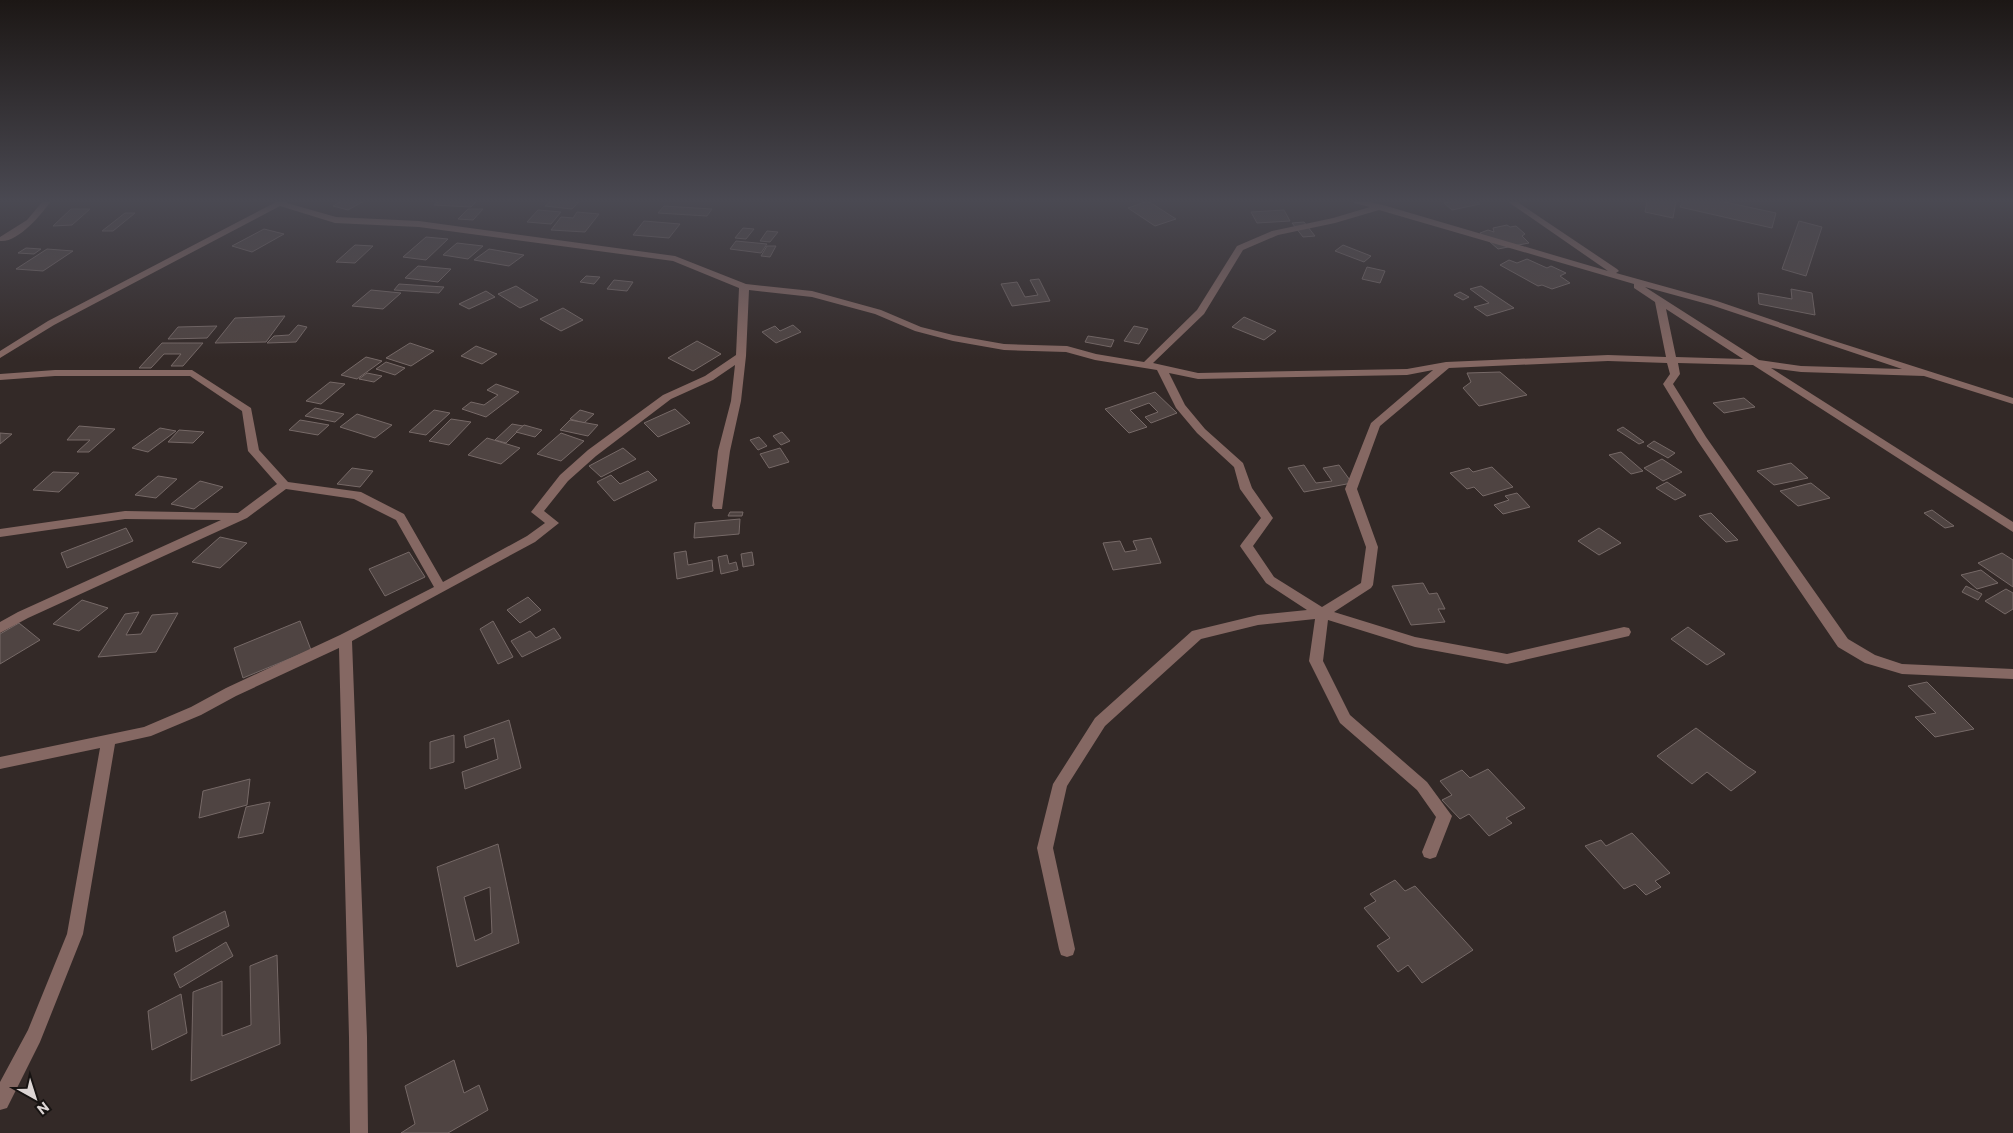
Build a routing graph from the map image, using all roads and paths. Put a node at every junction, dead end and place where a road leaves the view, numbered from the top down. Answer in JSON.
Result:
{"nodes":[{"id":1,"x":182,"y":254,"type":"edge"},
{"id":2,"x":638,"y":254,"type":"edge"},
{"id":3,"x":1236,"y":254,"type":"edge"},
{"id":4,"x":1540,"y":254,"type":"edge"},
{"id":5,"x":1589,"y":254,"type":"edge"},
{"id":6,"x":1626,"y":279,"type":"junction"},
{"id":7,"x":744,"y":288,"type":"junction"},
{"id":8,"x":1659,"y":300,"type":"junction"},
{"id":9,"x":0,"y":355,"type":"edge"},
{"id":10,"x":741,"y":356,"type":"junction"},
{"id":11,"x":1673,"y":360,"type":"junction"},
{"id":12,"x":1754,"y":362,"type":"junction"},
{"id":13,"x":1146,"y":365,"type":"junction"},
{"id":14,"x":1446,"y":365,"type":"junction"},
{"id":15,"x":1161,"y":368,"type":"junction"},
{"id":16,"x":1929,"y":373,"type":"junction"},
{"id":17,"x":0,"y":377,"type":"edge"},
{"id":18,"x":2013,"y":401,"type":"edge"},
{"id":19,"x":284,"y":485,"type":"junction"},
{"id":20,"x":718,"y":506,"type":"dead end"},
{"id":21,"x":243,"y":515,"type":"junction"},
{"id":22,"x":2013,"y":528,"type":"edge"},
{"id":23,"x":0,"y":533,"type":"edge"},
{"id":24,"x":441,"y":589,"type":"junction"},
{"id":25,"x":1322,"y":613,"type":"junction"},
{"id":26,"x":0,"y":628,"type":"edge"},
{"id":27,"x":1624,"y":632,"type":"dead end"},
{"id":28,"x":344,"y":638,"type":"junction"},
{"id":29,"x":2013,"y":674,"type":"edge"},
{"id":30,"x":109,"y":740,"type":"junction"},
{"id":31,"x":0,"y":763,"type":"edge"},
{"id":32,"x":1430,"y":852,"type":"dead end"},
{"id":33,"x":1067,"y":949,"type":"dead end"},
{"id":34,"x":2,"y":1093,"type":"edge"},
{"id":35,"x":359,"y":1133,"type":"edge"}],
"edges":[{"from":1,"to":9,"type":"street"},
{"from":2,"to":7,"type":"street"},
{"from":3,"to":13,"type":"street"},
{"from":4,"to":6,"type":"street"},
{"from":5,"to":6,"type":"street"},
{"from":6,"to":8,"type":"street"},
{"from":6,"to":16,"type":"street"},
{"from":7,"to":10,"type":"street"},
{"from":7,"to":13,"type":"street"},
{"from":8,"to":11,"type":"street"},
{"from":8,"to":12,"type":"street"},
{"from":10,"to":20,"type":"street"},
{"from":10,"to":24,"type":"street"},
{"from":11,"to":12,"type":"street"},
{"from":11,"to":14,"type":"street"},
{"from":11,"to":29,"type":"street"},
{"from":12,"to":16,"type":"street"},
{"from":12,"to":22,"type":"street"},
{"from":13,"to":15,"type":"street"},
{"from":14,"to":15,"type":"street"},
{"from":14,"to":25,"type":"street"},
{"from":15,"to":25,"type":"street"},
{"from":16,"to":18,"type":"street"},
{"from":17,"to":19,"type":"street"},
{"from":19,"to":21,"type":"street"},
{"from":19,"to":24,"type":"street"},
{"from":21,"to":23,"type":"street"},
{"from":21,"to":26,"type":"street"},
{"from":24,"to":28,"type":"street"},
{"from":25,"to":27,"type":"street"},
{"from":25,"to":32,"type":"street"},
{"from":25,"to":33,"type":"street"},
{"from":28,"to":30,"type":"street"},
{"from":28,"to":35,"type":"street"},
{"from":30,"to":31,"type":"street"},
{"from":30,"to":34,"type":"street"}]}
